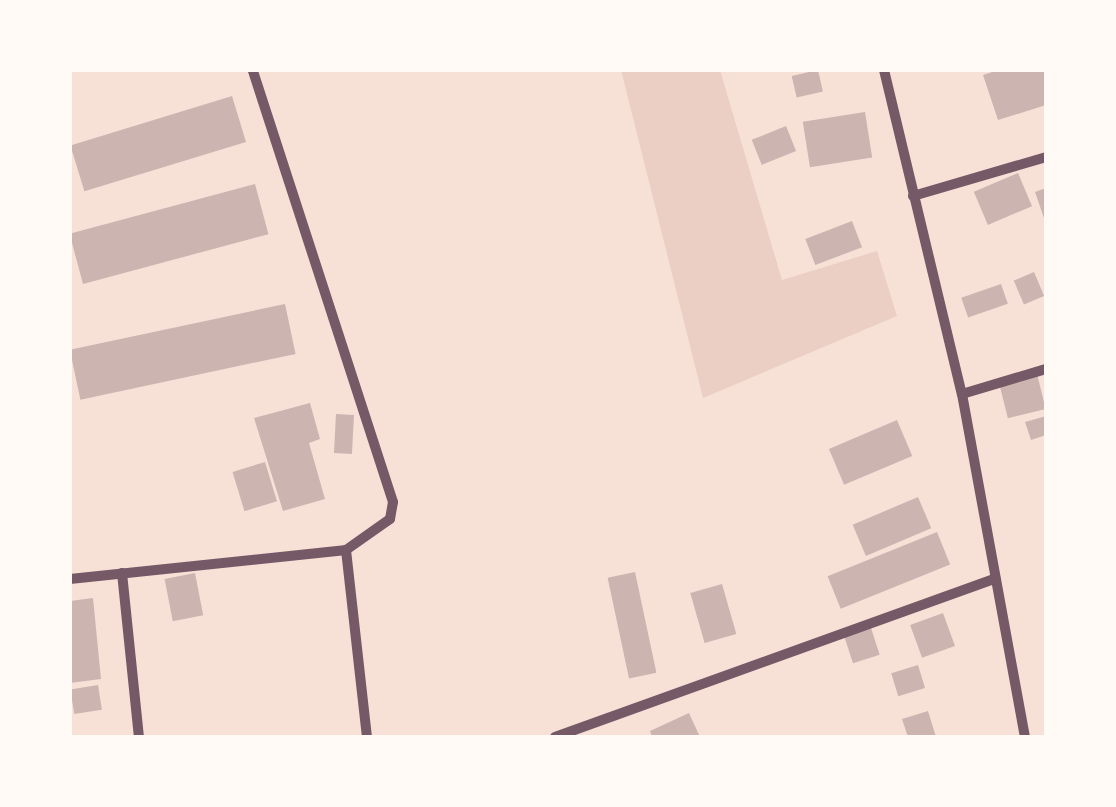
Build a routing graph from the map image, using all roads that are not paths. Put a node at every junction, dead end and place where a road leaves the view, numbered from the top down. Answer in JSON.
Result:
{"nodes":[{"id":1,"x":253,"y":70,"type":"edge"},
{"id":2,"x":884,"y":70,"type":"edge"},
{"id":3,"x":1046,"y":158,"type":"edge"},
{"id":4,"x":913,"y":196,"type":"junction"},
{"id":5,"x":1046,"y":369,"type":"edge"},
{"id":6,"x":962,"y":394,"type":"junction"},
{"id":7,"x":346,"y":550,"type":"junction"},
{"id":8,"x":122,"y":573,"type":"junction"},
{"id":9,"x":70,"y":579,"type":"edge"},
{"id":10,"x":995,"y":579,"type":"junction"},
{"id":11,"x":139,"y":737,"type":"edge"},
{"id":12,"x":367,"y":737,"type":"edge"},
{"id":13,"x":555,"y":737,"type":"edge"},
{"id":14,"x":1025,"y":737,"type":"edge"}],
"edges":[{"from":1,"to":7,"type":"street"},
{"from":2,"to":4,"type":"street"},
{"from":3,"to":4,"type":"street"},
{"from":4,"to":6,"type":"street"},
{"from":5,"to":6,"type":"street"},
{"from":6,"to":10,"type":"street"},
{"from":7,"to":8,"type":"street"},
{"from":7,"to":12,"type":"street"},
{"from":8,"to":9,"type":"street"},
{"from":8,"to":11,"type":"street"},
{"from":10,"to":13,"type":"street"},
{"from":10,"to":14,"type":"street"}]}
